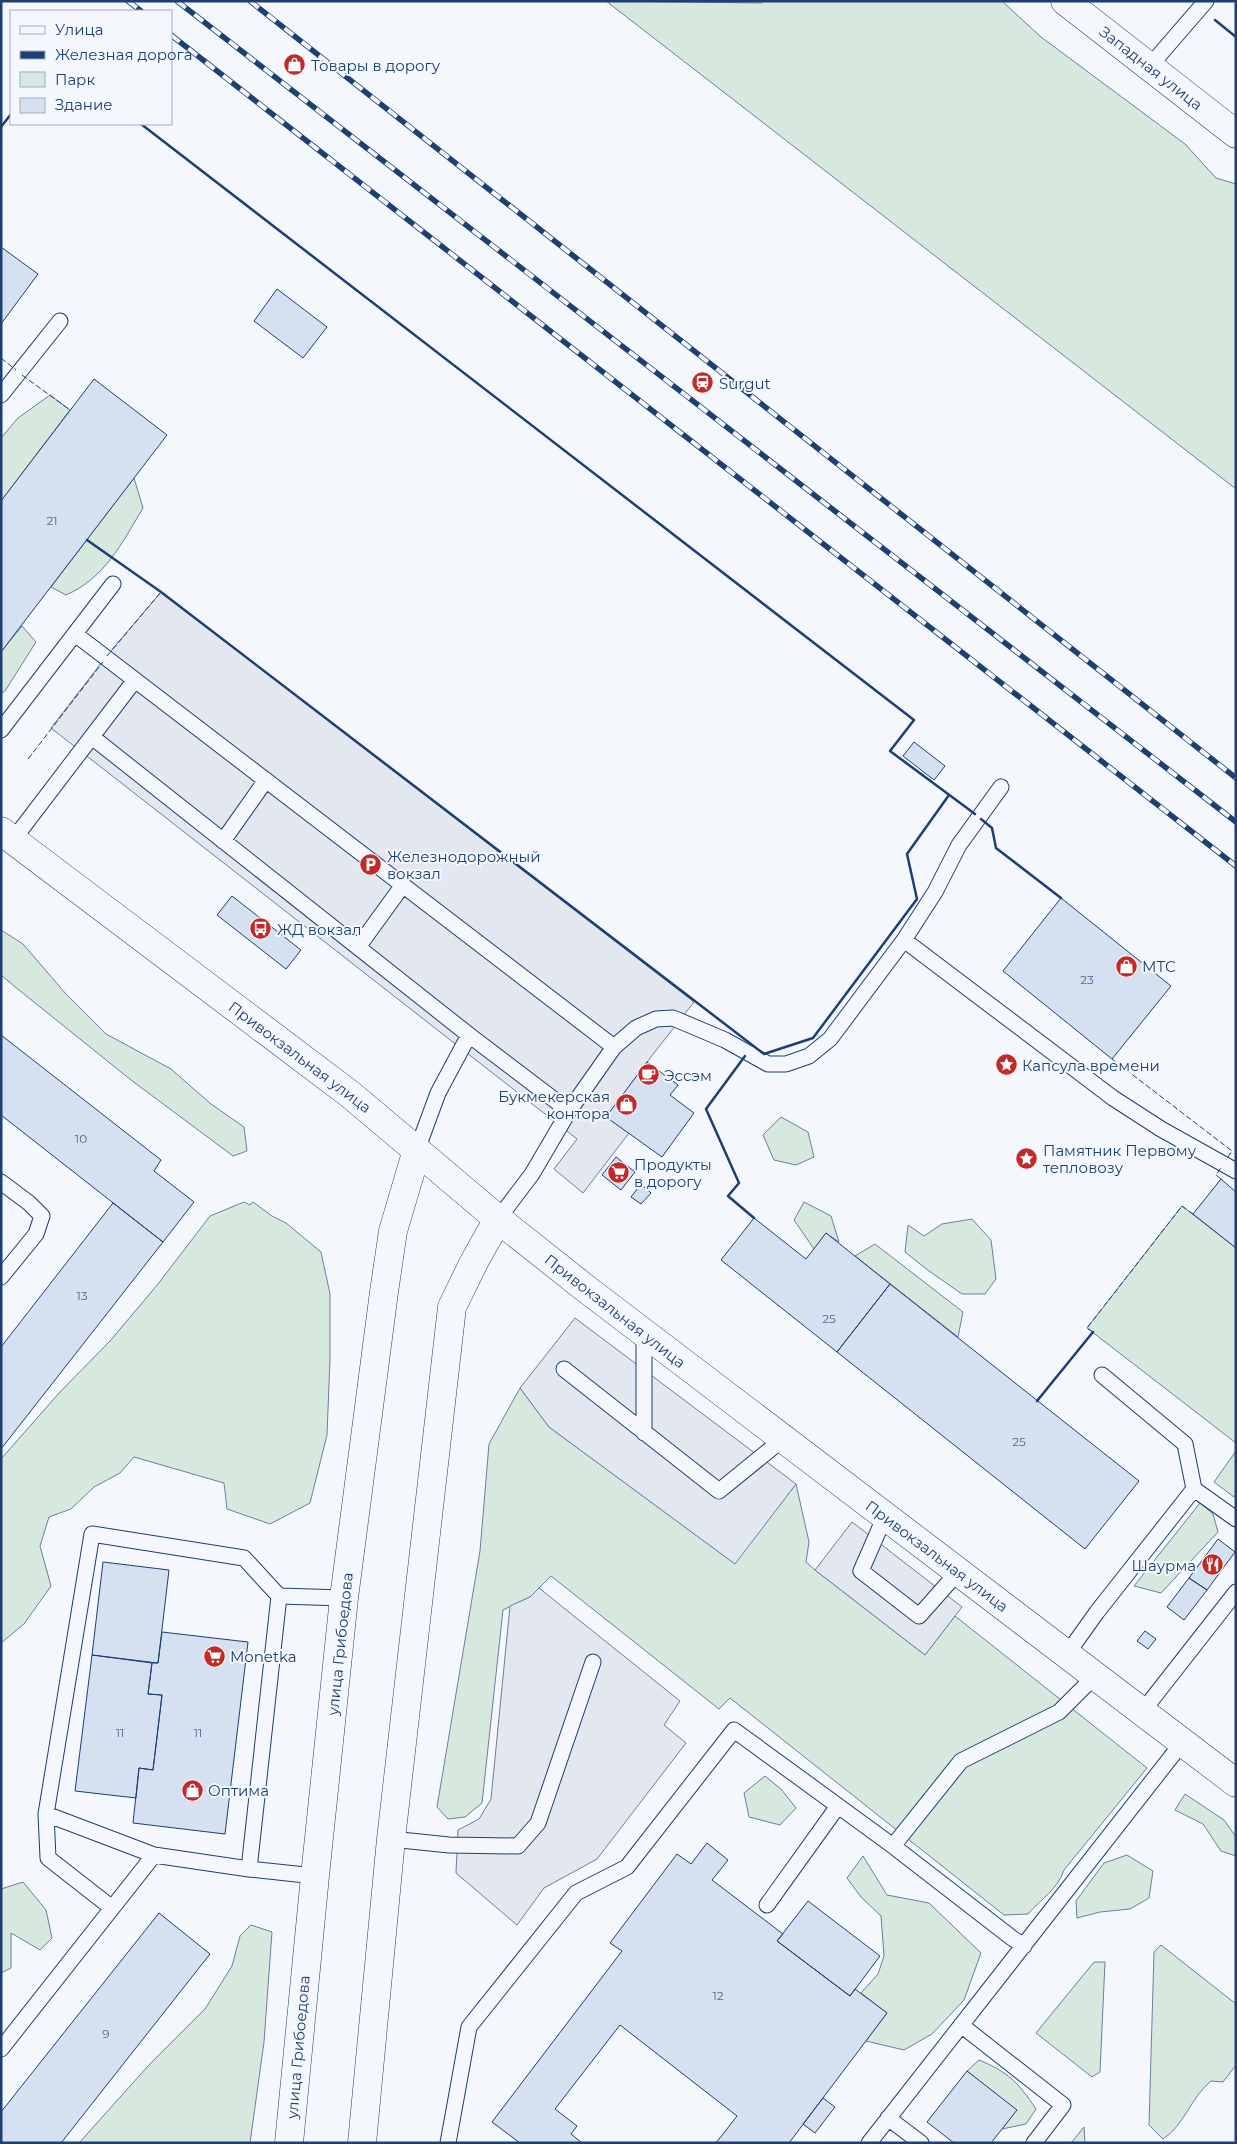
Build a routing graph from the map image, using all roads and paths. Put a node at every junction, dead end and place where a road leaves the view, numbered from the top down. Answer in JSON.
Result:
{"nodes":[{"id":1,"x":1065,"y":1,"type":"edge"},
{"id":2,"x":1206,"y":1,"type":"edge"},
{"id":3,"x":1149,"y":67,"type":"junction"},
{"id":4,"x":1236,"y":134,"type":"edge"},
{"id":5,"x":60,"y":321,"type":"dead end"},
{"id":6,"x":1,"y":395,"type":"edge"},
{"id":7,"x":112,"y":584,"type":"dead end"},
{"id":8,"x":74,"y":634,"type":"junction"},
{"id":9,"x":135,"y":680,"type":"junction"},
{"id":10,"x":1,"y":730,"type":"edge"},
{"id":11,"x":92,"y":738,"type":"junction"},
{"id":12,"x":266,"y":780,"type":"junction"},
{"id":13,"x":1001,"y":787,"type":"dead end"},
{"id":14,"x":7,"y":835,"type":"edge"},
{"id":15,"x":223,"y":841,"type":"junction"},
{"id":16,"x":403,"y":885,"type":"junction"},
{"id":17,"x":904,"y":940,"type":"junction"},
{"id":18,"x":358,"y":948,"type":"junction"},
{"id":19,"x":469,"y":1035,"type":"junction"},
{"id":20,"x":614,"y":1047,"type":"junction"},
{"id":21,"x":569,"y":1112,"type":"junction"},
{"id":22,"x":417,"y":1150,"type":"junction"},
{"id":23,"x":1236,"y":1171,"type":"edge"},
{"id":24,"x":1,"y":1182,"type":"edge"},
{"id":25,"x":498,"y":1219,"type":"junction"},
{"id":26,"x":1,"y":1276,"type":"edge"},
{"id":27,"x":644,"y":1333,"type":"junction"},
{"id":28,"x":564,"y":1369,"type":"dead end"},
{"id":29,"x":1102,"y":1375,"type":"dead end"},
{"id":30,"x":644,"y":1432,"type":"junction"},
{"id":31,"x":783,"y":1439,"type":"junction"},
{"id":32,"x":1194,"y":1489,"type":"junction"},
{"id":33,"x":885,"y":1516,"type":"junction"},
{"id":34,"x":1236,"y":1519,"type":"edge"},
{"id":35,"x":958,"y":1572,"type":"junction"},
{"id":36,"x":1236,"y":1592,"type":"edge"},
{"id":37,"x":279,"y":1596,"type":"junction"},
{"id":38,"x":344,"y":1598,"type":"junction"},
{"id":39,"x":1067,"y":1654,"type":"junction"},
{"id":40,"x":593,"y":1662,"type":"dead end"},
{"id":41,"x":1095,"y":1676,"type":"junction"},
{"id":42,"x":1142,"y":1712,"type":"junction"},
{"id":43,"x":1182,"y":1742,"type":"junction"},
{"id":44,"x":1236,"y":1783,"type":"edge"},
{"id":45,"x":838,"y":1806,"type":"junction"},
{"id":46,"x":46,"y":1814,"type":"junction"},
{"id":47,"x":390,"y":1839,"type":"junction"},
{"id":48,"x":892,"y":1846,"type":"junction"},
{"id":49,"x":154,"y":1855,"type":"junction"},
{"id":50,"x":248,"y":1869,"type":"junction"},
{"id":51,"x":315,"y":1876,"type":"junction"},
{"id":52,"x":767,"y":1906,"type":"dead end"},
{"id":53,"x":112,"y":1908,"type":"junction"},
{"id":54,"x":1024,"y":1946,"type":"junction"},
{"id":55,"x":961,"y":2025,"type":"junction"},
{"id":56,"x":1,"y":2049,"type":"edge"},
{"id":57,"x":888,"y":2118,"type":"junction"},
{"id":58,"x":289,"y":2143,"type":"edge"},
{"id":59,"x":362,"y":2143,"type":"edge"},
{"id":60,"x":448,"y":2143,"type":"edge"},
{"id":61,"x":869,"y":2143,"type":"edge"},
{"id":62,"x":921,"y":2143,"type":"edge"},
{"id":63,"x":1034,"y":2143,"type":"edge"}],
"edges":[{"from":1,"to":3,"type":"main road","name":"Западная улица"},
{"from":2,"to":3,"type":"lane"},
{"from":3,"to":4,"type":"main road","name":"Западная улица"},
{"from":5,"to":6,"type":"lane"},
{"from":7,"to":8,"type":"lane"},
{"from":8,"to":9,"type":"lane"},
{"from":8,"to":10,"type":"lane"},
{"from":9,"to":11,"type":"lane"},
{"from":9,"to":12,"type":"lane"},
{"from":11,"to":14,"type":"lane"},
{"from":11,"to":15,"type":"lane"},
{"from":12,"to":15,"type":"lane"},
{"from":12,"to":16,"type":"lane"},
{"from":13,"to":17,"type":"lane"},
{"from":14,"to":22,"type":"main road","name":"Привокзальная улица"},
{"from":15,"to":18,"type":"lane"},
{"from":16,"to":18,"type":"lane"},
{"from":16,"to":20,"type":"lane"},
{"from":17,"to":20,"type":"lane"},
{"from":17,"to":23,"type":"lane"},
{"from":18,"to":19,"type":"lane"},
{"from":19,"to":21,"type":"lane"},
{"from":19,"to":22,"type":"lane"},
{"from":20,"to":21,"type":"lane"},
{"from":21,"to":25,"type":"lane"},
{"from":22,"to":25,"type":"main road","name":"Привокзальная улица"},
{"from":22,"to":38,"type":"main road","name":"улица Грибоедова"},
{"from":24,"to":26,"type":"lane"},
{"from":25,"to":27,"type":"main road","name":"Привокзальная улица"},
{"from":25,"to":47,"type":"main road"},
{"from":27,"to":30,"type":"lane"},
{"from":27,"to":31,"type":"main road","name":"Привокзальная улица"},
{"from":28,"to":30,"type":"lane"},
{"from":29,"to":32,"type":"lane"},
{"from":30,"to":31,"type":"lane"},
{"from":31,"to":33,"type":"main road","name":"Привокзальная улица"},
{"from":32,"to":34,"type":"lane"},
{"from":32,"to":39,"type":"lane"},
{"from":33,"to":35,"type":"main road","name":"Привокзальная улица"},
{"from":33,"to":35,"type":"lane"},
{"from":35,"to":39,"type":"main road","name":"Привокзальная улица"},
{"from":36,"to":42,"type":"lane"},
{"from":37,"to":38,"type":"lane"},
{"from":37,"to":46,"type":"lane"},
{"from":37,"to":50,"type":"lane"},
{"from":38,"to":51,"type":"main road","name":"улица Грибоедова"},
{"from":39,"to":41,"type":"main road","name":"Привокзальная улица"},
{"from":40,"to":47,"type":"lane"},
{"from":41,"to":42,"type":"main road","name":"Привокзальная улица"},
{"from":41,"to":48,"type":"lane"},
{"from":42,"to":43,"type":"main road","name":"Привокзальная улица"},
{"from":43,"to":44,"type":"main road","name":"Привокзальная улица"},
{"from":43,"to":54,"type":"lane"},
{"from":45,"to":48,"type":"lane"},
{"from":45,"to":52,"type":"lane"},
{"from":45,"to":60,"type":"lane"},
{"from":46,"to":49,"type":"lane"},
{"from":46,"to":53,"type":"lane"},
{"from":47,"to":59,"type":"main road"},
{"from":48,"to":54,"type":"lane"},
{"from":49,"to":50,"type":"lane"},
{"from":49,"to":53,"type":"lane"},
{"from":50,"to":51,"type":"lane"},
{"from":51,"to":58,"type":"main road","name":"улица Грибоедова"},
{"from":53,"to":56,"type":"lane"},
{"from":54,"to":55,"type":"lane"},
{"from":55,"to":57,"type":"lane"},
{"from":55,"to":63,"type":"lane"},
{"from":57,"to":61,"type":"lane"},
{"from":57,"to":62,"type":"lane"}]}
